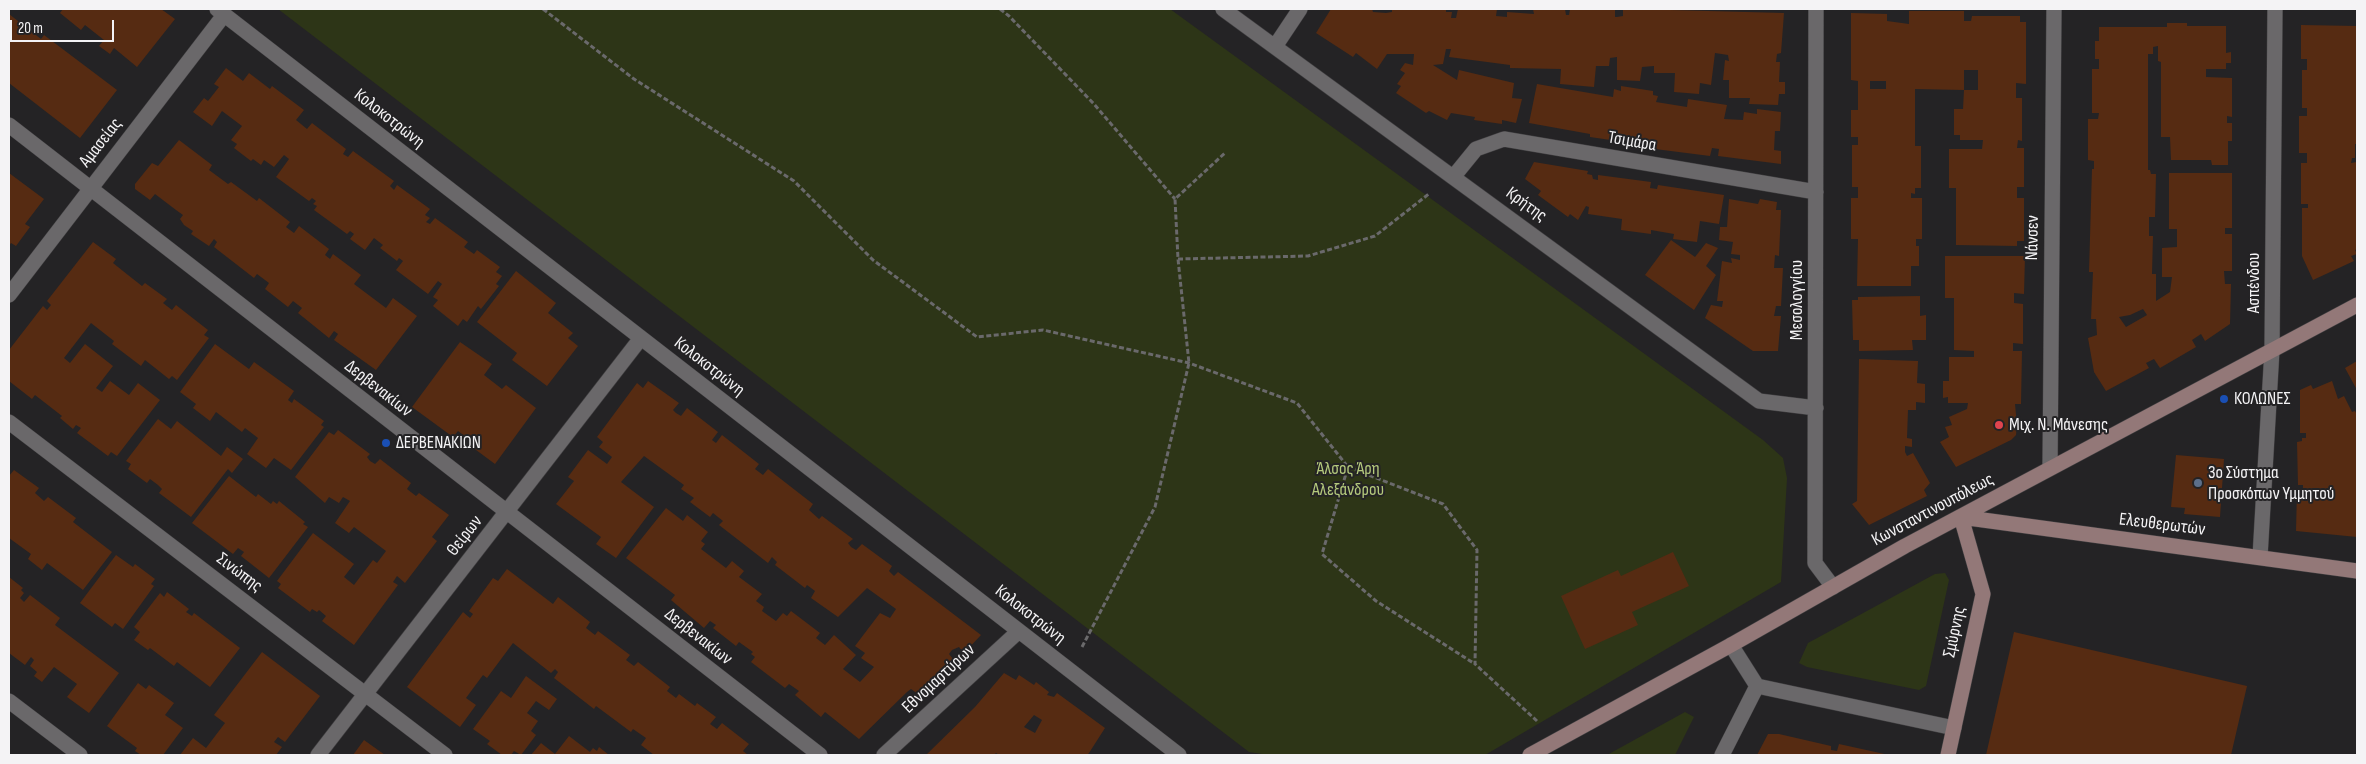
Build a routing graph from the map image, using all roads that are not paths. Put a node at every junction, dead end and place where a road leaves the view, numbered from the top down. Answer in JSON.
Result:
{"nodes":[{"id":1,"x":1223,"y":9,"type":"edge"},
{"id":2,"x":1300,"y":9,"type":"edge"},
{"id":3,"x":1816,"y":9,"type":"edge"},
{"id":4,"x":2054,"y":9,"type":"edge"},
{"id":5,"x":2275,"y":9,"type":"edge"},
{"id":6,"x":220,"y":12,"type":"edge"},
{"id":7,"x":1276,"y":45,"type":"junction"},
{"id":8,"x":9,"y":126,"type":"edge"},
{"id":9,"x":1454,"y":176,"type":"junction"},
{"id":10,"x":90,"y":189,"type":"junction"},
{"id":11,"x":1816,"y":192,"type":"junction"},
{"id":12,"x":9,"y":295,"type":"edge"},
{"id":13,"x":2357,"y":305,"type":"edge"},
{"id":14,"x":640,"y":338,"type":"junction"},
{"id":15,"x":2272,"y":350,"type":"junction"},
{"id":16,"x":1816,"y":408,"type":"junction"},
{"id":17,"x":9,"y":422,"type":"edge"},
{"id":18,"x":2050,"y":468,"type":"junction"},
{"id":19,"x":507,"y":513,"type":"junction"},
{"id":20,"x":1962,"y":517,"type":"junction"},
{"id":21,"x":2260,"y":556,"type":"junction"},
{"id":22,"x":2357,"y":571,"type":"edge"},
{"id":23,"x":1832,"y":587,"type":"junction"},
{"id":24,"x":1020,"y":631,"type":"junction"},
{"id":25,"x":1731,"y":645,"type":"junction"},
{"id":26,"x":1757,"y":686,"type":"junction"},
{"id":27,"x":367,"y":694,"type":"junction"},
{"id":28,"x":9,"y":701,"type":"edge"},
{"id":29,"x":1954,"y":728,"type":"junction"},
{"id":30,"x":80,"y":755,"type":"edge"},
{"id":31,"x":318,"y":755,"type":"edge"},
{"id":32,"x":445,"y":755,"type":"edge"},
{"id":33,"x":820,"y":755,"type":"edge"},
{"id":34,"x":884,"y":755,"type":"edge"},
{"id":35,"x":1179,"y":755,"type":"edge"},
{"id":36,"x":1530,"y":755,"type":"edge"},
{"id":37,"x":1722,"y":755,"type":"edge"},
{"id":38,"x":1948,"y":755,"type":"edge"}],
"edges":[{"from":1,"to":7,"type":"street","name":"Κρήτης"},
{"from":2,"to":7,"type":"street"},
{"from":3,"to":11,"type":"street","name":"Μεσολογγίου"},
{"from":4,"to":18,"type":"street","name":"Νάνσεν"},
{"from":5,"to":15,"type":"street","name":"Ασπένδου"},
{"from":6,"to":10,"type":"street","name":"Αμασείας"},
{"from":6,"to":14,"type":"street","name":"Κολοκοτρώνη"},
{"from":7,"to":9,"type":"street","name":"Κρήτης"},
{"from":8,"to":10,"type":"street","name":"Δερβενακίων"},
{"from":9,"to":11,"type":"street","name":"Τσιμάρα"},
{"from":9,"to":16,"type":"street","name":"Κρήτης"},
{"from":10,"to":12,"type":"street","name":"Αμασείας"},
{"from":10,"to":19,"type":"street","name":"Δερβενακίων"},
{"from":11,"to":16,"type":"street","name":"Μεσολογγίου"},
{"from":13,"to":15,"type":"street","name":"Κωνσταντινουπόλεως"},
{"from":14,"to":19,"type":"street","name":"Θείρων"},
{"from":14,"to":24,"type":"street","name":"Κολοκοτρώνη"},
{"from":15,"to":18,"type":"street","name":"Κωνσταντινουπόλεως"},
{"from":15,"to":21,"type":"street","name":"Ασπένδου"},
{"from":16,"to":23,"type":"street","name":"Μεσολογγίου"},
{"from":17,"to":27,"type":"street","name":"Σινώπης"},
{"from":18,"to":20,"type":"street","name":"Κωνσταντινουπόλεως"},
{"from":19,"to":27,"type":"street","name":"Θείρων"},
{"from":19,"to":33,"type":"street","name":"Δερβενακίων"},
{"from":20,"to":21,"type":"street","name":"Ελευθερωτών"},
{"from":20,"to":23,"type":"street","name":"Κωνσταντινουπόλεως"},
{"from":20,"to":29,"type":"street","name":"Σμύρνης"},
{"from":21,"to":22,"type":"street","name":"Ελευθερωτών"},
{"from":23,"to":25,"type":"street","name":"Κωνσταντινουπόλεως"},
{"from":24,"to":34,"type":"street","name":"Εθνομαρτύρων"},
{"from":24,"to":35,"type":"street","name":"Κολοκοτρώνη"},
{"from":25,"to":26,"type":"street"},
{"from":25,"to":36,"type":"street","name":"Κωνσταντινουπόλεως"},
{"from":26,"to":29,"type":"street"},
{"from":26,"to":37,"type":"street"},
{"from":27,"to":31,"type":"street","name":"Θείρων"},
{"from":27,"to":32,"type":"street","name":"Σινώπης"},
{"from":28,"to":30,"type":"street"},
{"from":29,"to":38,"type":"street","name":"Σμύρνης"}]}
